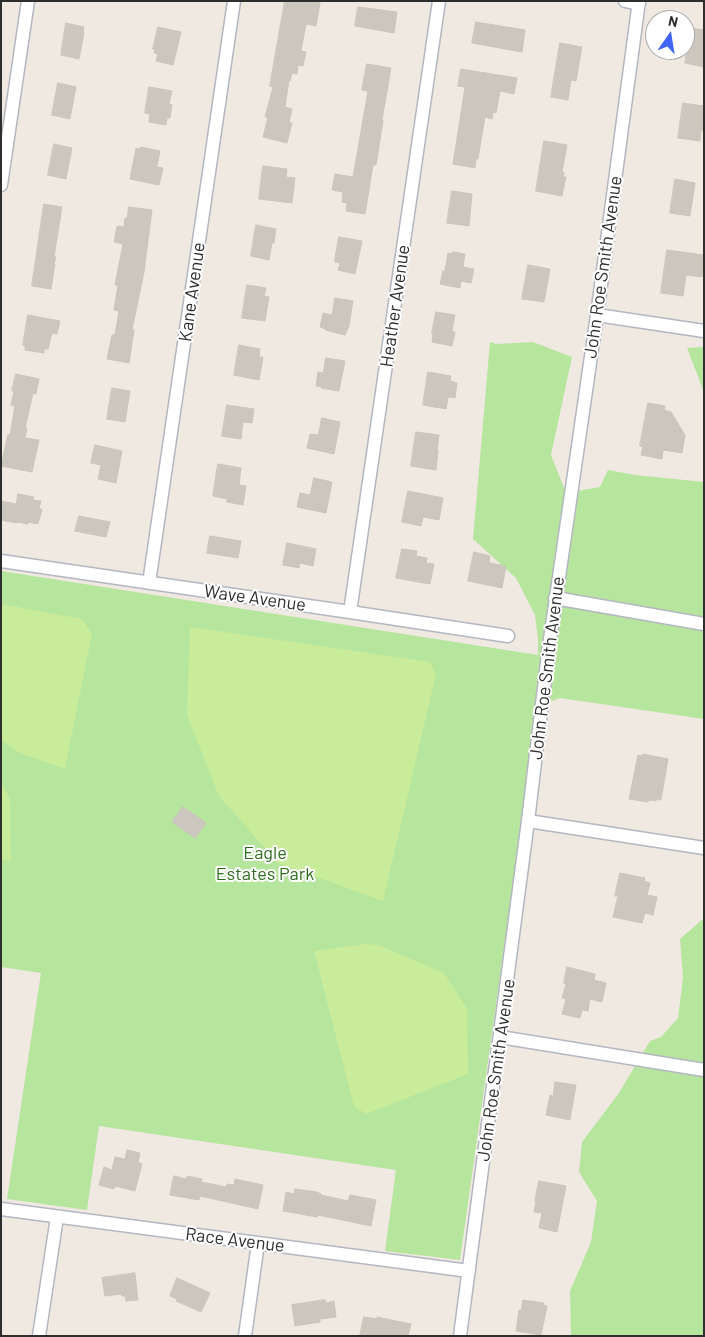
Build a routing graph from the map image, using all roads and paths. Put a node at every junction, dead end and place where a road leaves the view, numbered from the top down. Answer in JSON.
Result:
{"nodes":[{"id":1,"x":28,"y":1,"type":"edge"},
{"id":2,"x":234,"y":1,"type":"edge"},
{"id":3,"x":439,"y":1,"type":"edge"},
{"id":4,"x":625,"y":1,"type":"edge"},
{"id":5,"x":639,"y":3,"type":"edge"},
{"id":6,"x":1,"y":185,"type":"edge"},
{"id":7,"x":597,"y":315,"type":"junction"},
{"id":8,"x":704,"y":331,"type":"edge"},
{"id":9,"x":1,"y":561,"type":"edge"},
{"id":10,"x":149,"y":583,"type":"junction"},
{"id":11,"x":556,"y":598,"type":"junction"},
{"id":12,"x":350,"y":612,"type":"junction"},
{"id":13,"x":704,"y":624,"type":"edge"},
{"id":14,"x":508,"y":636,"type":"dead end"},
{"id":15,"x":528,"y":821,"type":"junction"},
{"id":16,"x":704,"y":848,"type":"edge"},
{"id":17,"x":500,"y":1037,"type":"junction"},
{"id":18,"x":704,"y":1070,"type":"edge"},
{"id":19,"x":1,"y":1209,"type":"edge"},
{"id":20,"x":57,"y":1217,"type":"junction"},
{"id":21,"x":258,"y":1243,"type":"junction"},
{"id":22,"x":469,"y":1271,"type":"junction"},
{"id":23,"x":39,"y":1336,"type":"edge"},
{"id":24,"x":245,"y":1336,"type":"edge"},
{"id":25,"x":460,"y":1336,"type":"edge"}],
"edges":[{"from":1,"to":6,"type":"street"},
{"from":2,"to":10,"type":"street","name":"Kane Avenue"},
{"from":3,"to":12,"type":"street","name":"Heather Avenue"},
{"from":4,"to":5,"type":"street"},
{"from":5,"to":7,"type":"street","name":"John Roe Smith Avenue"},
{"from":7,"to":8,"type":"street"},
{"from":7,"to":11,"type":"street","name":"John Roe Smith Avenue"},
{"from":9,"to":10,"type":"street","name":"Wave Avenue"},
{"from":10,"to":12,"type":"street","name":"Wave Avenue"},
{"from":11,"to":13,"type":"street"},
{"from":11,"to":15,"type":"street","name":"John Roe Smith Avenue"},
{"from":12,"to":14,"type":"street","name":"Wave Avenue"},
{"from":15,"to":16,"type":"street"},
{"from":15,"to":17,"type":"street","name":"John Roe Smith Avenue"},
{"from":17,"to":18,"type":"street"},
{"from":17,"to":22,"type":"street","name":"John Roe Smith Avenue"},
{"from":19,"to":20,"type":"street","name":"Race Avenue"},
{"from":20,"to":21,"type":"street","name":"Race Avenue"},
{"from":20,"to":23,"type":"street"},
{"from":21,"to":22,"type":"street","name":"Race Avenue"},
{"from":21,"to":24,"type":"street"},
{"from":22,"to":25,"type":"street","name":"John Roe Smith Avenue"}]}
